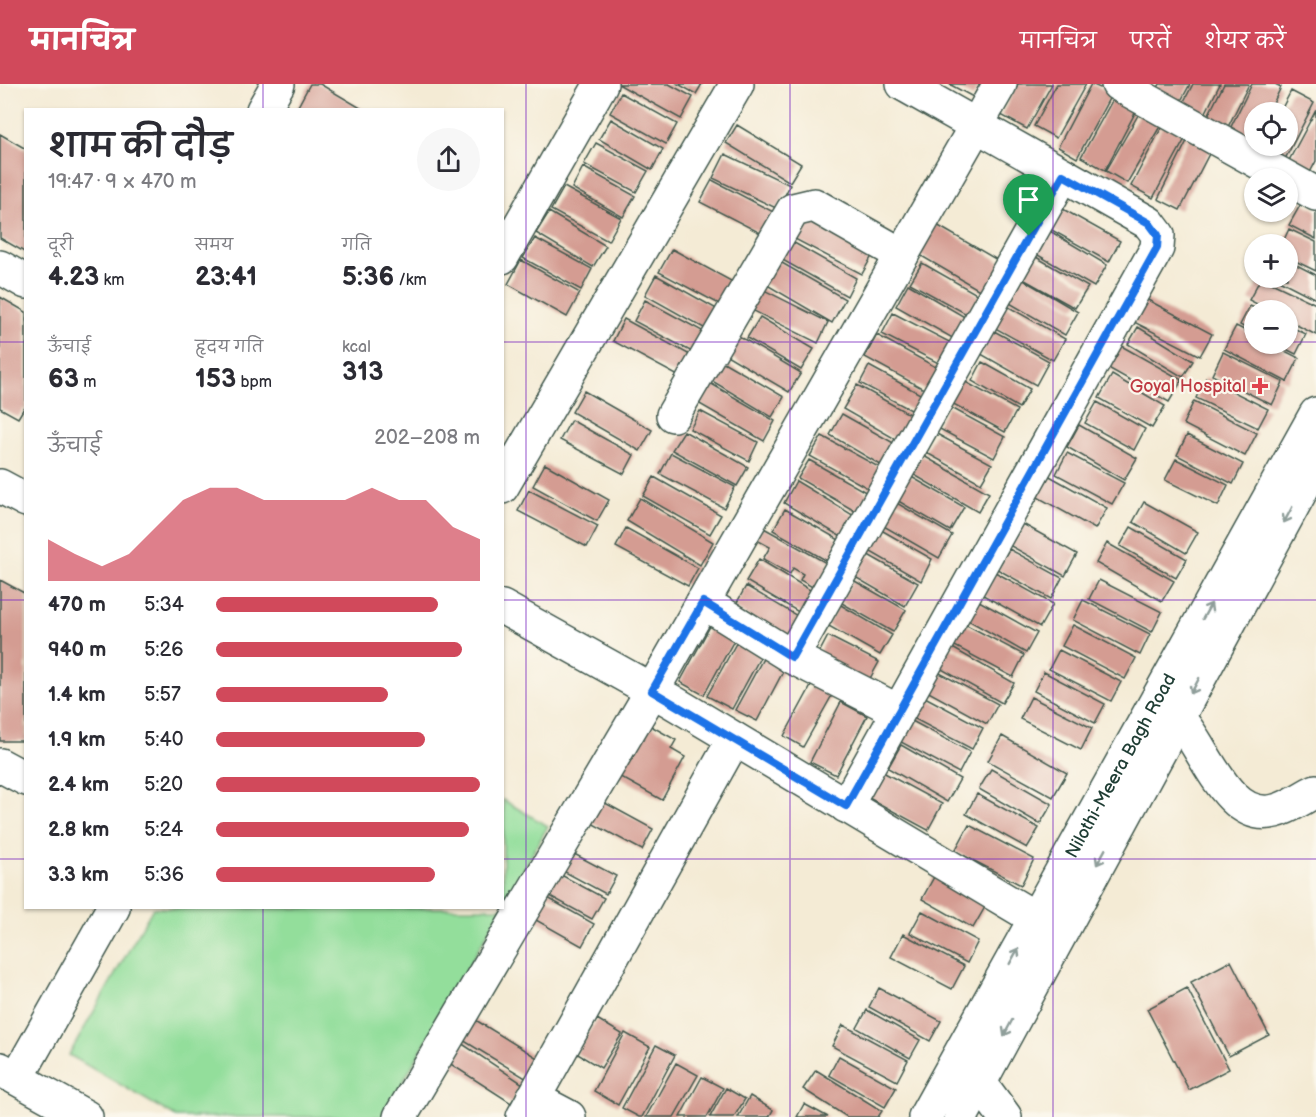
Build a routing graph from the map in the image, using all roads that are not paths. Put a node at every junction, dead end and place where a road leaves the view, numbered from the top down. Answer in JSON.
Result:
{"nodes":[{"id":1,"x":278,"y":84,"type":"edge"},
{"id":2,"x":601,"y":84,"type":"edge"},
{"id":3,"x":737,"y":84,"type":"edge"},
{"id":4,"x":903,"y":84,"type":"edge"},
{"id":5,"x":1000,"y":84,"type":"edge"},
{"id":6,"x":1118,"y":84,"type":"edge"},
{"id":7,"x":264,"y":108,"type":"edge"},
{"id":8,"x":976,"y":126,"type":"junction"},
{"id":9,"x":1063,"y":175,"type":"junction"},
{"id":10,"x":1316,"y":194,"type":"edge"},
{"id":11,"x":504,"y":254,"type":"edge"},
{"id":12,"x":903,"y":255,"type":"junction"},
{"id":13,"x":0,"y":267,"type":"edge"},
{"id":14,"x":24,"y":281,"type":"edge"},
{"id":15,"x":1316,"y":414,"type":"edge"},
{"id":16,"x":673,"y":415,"type":"dead end"},
{"id":17,"x":1316,"y":463,"type":"edge"},
{"id":18,"x":504,"y":484,"type":"edge"},
{"id":19,"x":0,"y":486,"type":"edge"},
{"id":20,"x":24,"y":499,"type":"edge"},
{"id":21,"x":703,"y":602,"type":"junction"},
{"id":22,"x":504,"y":608,"type":"edge"},
{"id":23,"x":792,"y":657,"type":"junction"},
{"id":24,"x":652,"y":691,"type":"junction"},
{"id":25,"x":898,"y":711,"type":"junction"},
{"id":26,"x":1167,"y":711,"type":"junction"},
{"id":27,"x":734,"y":739,"type":"junction"},
{"id":28,"x":0,"y":765,"type":"edge"},
{"id":29,"x":24,"y":778,"type":"edge"},
{"id":30,"x":1316,"y":791,"type":"edge"},
{"id":31,"x":846,"y":806,"type":"junction"},
{"id":32,"x":112,"y":909,"type":"edge"},
{"id":33,"x":1035,"y":918,"type":"junction"},
{"id":34,"x":9,"y":1073,"type":"edge"},
{"id":35,"x":980,"y":1083,"type":"junction"},
{"id":36,"x":528,"y":1107,"type":"edge"},
{"id":37,"x":86,"y":1117,"type":"edge"},
{"id":38,"x":400,"y":1117,"type":"edge"},
{"id":39,"x":568,"y":1117,"type":"edge"},
{"id":40,"x":925,"y":1117,"type":"edge"},
{"id":41,"x":961,"y":1117,"type":"edge"},
{"id":42,"x":1005,"y":1117,"type":"edge"}],
"edges":[{"from":1,"to":7,"type":"street"},
{"from":2,"to":11,"type":"street"},
{"from":3,"to":18,"type":"street"},
{"from":4,"to":8,"type":"street"},
{"from":5,"to":8,"type":"street"},
{"from":6,"to":10,"type":"street"},
{"from":8,"to":9,"type":"street"},
{"from":8,"to":12,"type":"street"},
{"from":9,"to":23,"type":"street"},
{"from":9,"to":25,"type":"street"},
{"from":12,"to":16,"type":"street"},
{"from":12,"to":21,"type":"street"},
{"from":13,"to":14,"type":"street"},
{"from":26,"to":15,"type":"street","name":"Nilothi-Meera Bagh Road","one_way":true},
{"from":17,"to":26,"type":"street","name":"Nilothi-Meera Bagh Road","one_way":true},
{"from":19,"to":20,"type":"street"},
{"from":21,"to":23,"type":"street"},
{"from":21,"to":24,"type":"street"},
{"from":22,"to":24,"type":"street"},
{"from":23,"to":25,"type":"street"},
{"from":24,"to":27,"type":"street"},
{"from":24,"to":38,"type":"street"},
{"from":25,"to":31,"type":"street"},
{"from":26,"to":30,"type":"street"},
{"from":26,"to":33,"type":"street","name":"Nilothi-Meera Bagh Road"},
{"from":26,"to":35,"type":"street","name":"Nilothi-Meera Bagh Road","one_way":true},
{"from":27,"to":31,"type":"street"},
{"from":27,"to":36,"type":"street"},
{"from":28,"to":29,"type":"street"},
{"from":31,"to":33,"type":"street"},
{"from":32,"to":34,"type":"street"},
{"from":40,"to":33,"type":"street","name":"Nilothi-Meera Bagh Road","one_way":true},
{"from":34,"to":37,"type":"street"},
{"from":35,"to":41,"type":"street","name":"Nilothi-Meera Bagh Road"},
{"from":35,"to":42,"type":"street"},
{"from":36,"to":39,"type":"street"}]}
